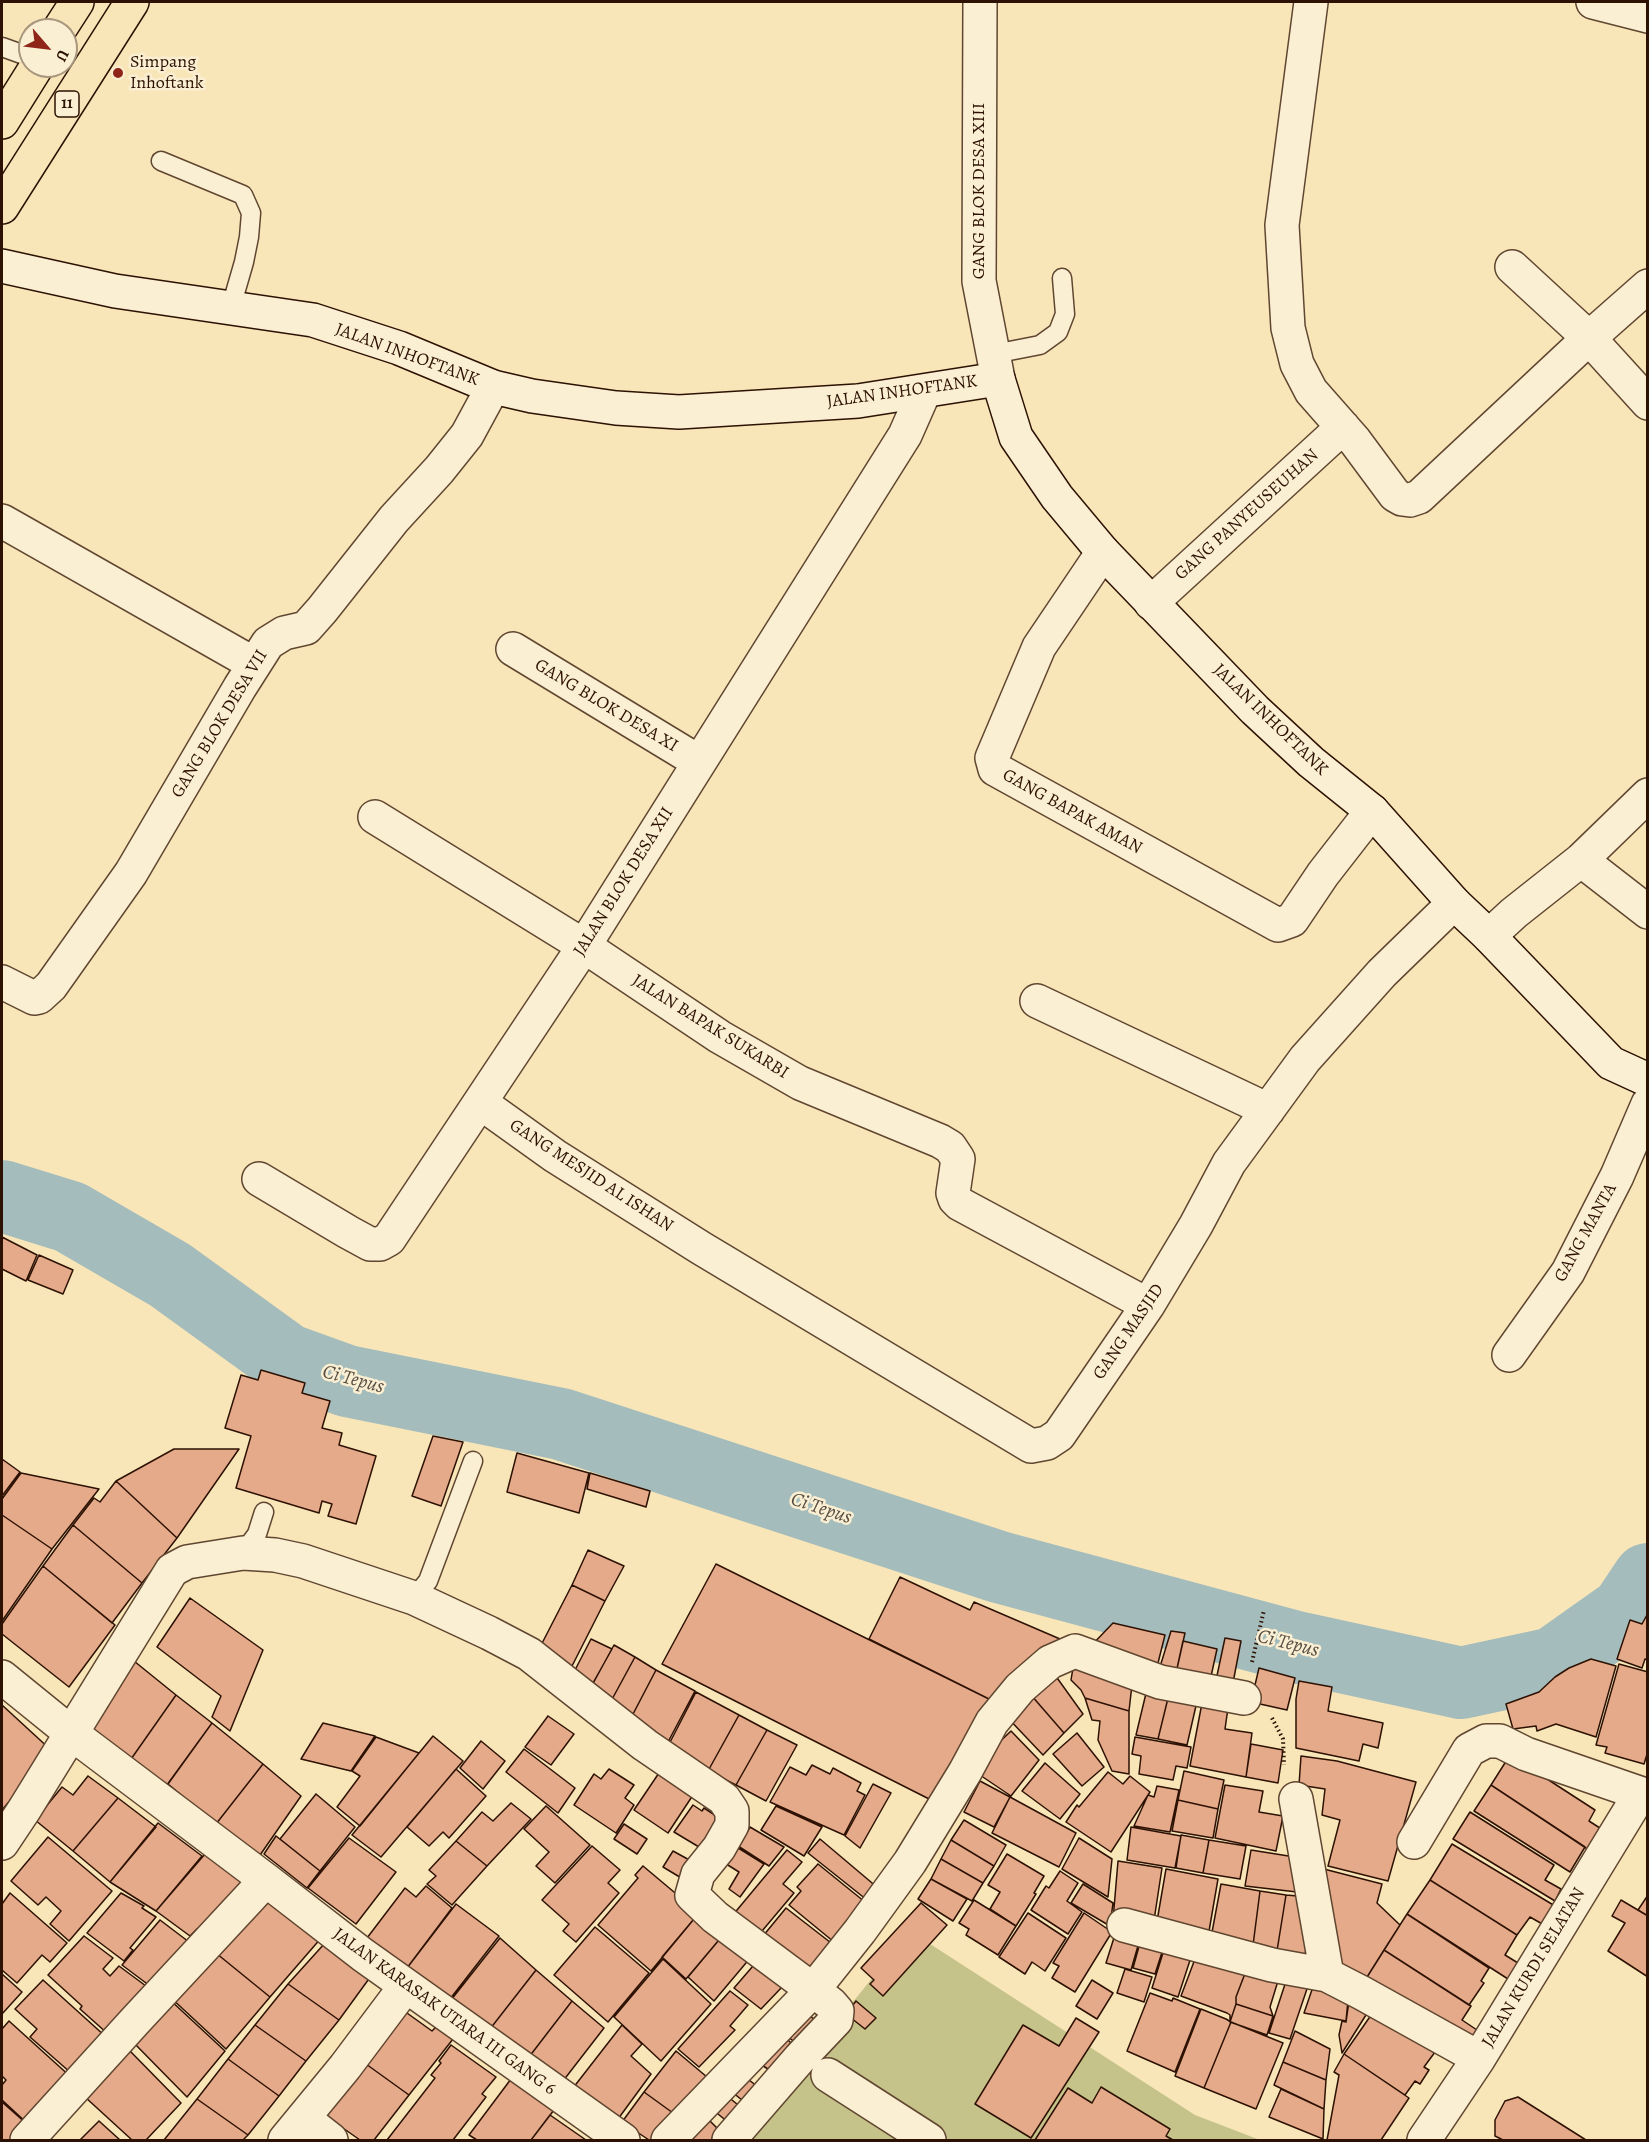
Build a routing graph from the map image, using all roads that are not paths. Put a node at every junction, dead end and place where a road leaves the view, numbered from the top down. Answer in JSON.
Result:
{"nodes":[{"id":1,"x":77,"y":2,"type":"edge"},
{"id":2,"x":132,"y":2,"type":"edge"},
{"id":3,"x":980,"y":2,"type":"edge"},
{"id":4,"x":1311,"y":2,"type":"edge"},
{"id":5,"x":1593,"y":2,"type":"edge"},
{"id":6,"x":1647,"y":16,"type":"edge"},
{"id":7,"x":67,"y":18,"type":"edge"},
{"id":8,"x":2,"y":47,"type":"edge"},
{"id":9,"x":18,"y":53,"type":"edge"},
{"id":10,"x":30,"y":78,"type":"edge"},
{"id":11,"x":2,"y":122,"type":"edge"},
{"id":12,"x":161,"y":160,"type":"dead end"},
{"id":13,"x":2,"y":207,"type":"edge"},
{"id":14,"x":2,"y":266,"type":"edge"},
{"id":15,"x":1512,"y":267,"type":"dead end"},
{"id":16,"x":1062,"y":278,"type":"dead end"},
{"id":17,"x":1647,"y":286,"type":"edge"},
{"id":18,"x":231,"y":307,"type":"junction"},
{"id":19,"x":1589,"y":338,"type":"junction"},
{"id":20,"x":996,"y":367,"type":"junction"},
{"id":21,"x":493,"y":387,"type":"junction"},
{"id":22,"x":924,"y":392,"type":"junction"},
{"id":23,"x":1647,"y":403,"type":"edge"},
{"id":24,"x":1343,"y":427,"type":"junction"},
{"id":25,"x":2,"y":521,"type":"edge"},
{"id":26,"x":1103,"y":552,"type":"junction"},
{"id":27,"x":1150,"y":603,"type":"junction"},
{"id":28,"x":513,"y":649,"type":"dead end"},
{"id":29,"x":254,"y":664,"type":"junction"},
{"id":30,"x":699,"y":762,"type":"junction"},
{"id":31,"x":1647,"y":795,"type":"edge"},
{"id":32,"x":1372,"y":811,"type":"junction"},
{"id":33,"x":375,"y":817,"type":"dead end"},
{"id":34,"x":1581,"y":860,"type":"junction"},
{"id":35,"x":1454,"y":903,"type":"junction"},
{"id":36,"x":1647,"y":912,"type":"edge"},
{"id":37,"x":1501,"y":925,"type":"junction"},
{"id":38,"x":584,"y":946,"type":"junction"},
{"id":39,"x":2,"y":982,"type":"edge"},
{"id":40,"x":1037,"y":1001,"type":"dead end"},
{"id":41,"x":1647,"y":1080,"type":"edge"},
{"id":42,"x":482,"y":1103,"type":"junction"},
{"id":43,"x":1647,"y":1104,"type":"edge"},
{"id":44,"x":1268,"y":1110,"type":"junction"},
{"id":45,"x":259,"y":1179,"type":"dead end"},
{"id":46,"x":701,"y":1248,"type":"joint"},
{"id":47,"x":1148,"y":1305,"type":"junction"},
{"id":48,"x":1509,"y":1355,"type":"dead end"},
{"id":49,"x":473,"y":1461,"type":"dead end"},
{"id":50,"x":264,"y":1512,"type":"dead end"},
{"id":51,"x":243,"y":1553,"type":"junction"},
{"id":52,"x":414,"y":1598,"type":"junction"},
{"id":53,"x":2,"y":1677,"type":"edge"},
{"id":54,"x":1244,"y":1698,"type":"road end"},
{"id":55,"x":71,"y":1733,"type":"junction"},
{"id":56,"x":1644,"y":1795,"type":"edge"},
{"id":57,"x":1296,"y":1799,"type":"road end"},
{"id":58,"x":1414,"y":1842,"type":"dead end"},
{"id":59,"x":2,"y":1843,"type":"edge"},
{"id":60,"x":266,"y":1880,"type":"junction"},
{"id":61,"x":1124,"y":1925,"type":"dead end"},
{"id":62,"x":1327,"y":1975,"type":"junction"},
{"id":63,"x":405,"y":1987,"type":"junction"},
{"id":64,"x":813,"y":1990,"type":"junction"},
{"id":65,"x":1479,"y":2058,"type":"junction"},
{"id":66,"x":828,"y":2075,"type":"dead end"},
{"id":67,"x":294,"y":2129,"type":"edge"},
{"id":68,"x":27,"y":2140,"type":"edge"},
{"id":69,"x":331,"y":2140,"type":"edge"},
{"id":70,"x":623,"y":2140,"type":"edge"},
{"id":71,"x":668,"y":2140,"type":"edge"},
{"id":72,"x":729,"y":2140,"type":"edge"},
{"id":73,"x":929,"y":2140,"type":"edge"},
{"id":74,"x":1424,"y":2140,"type":"edge"}],
"edges":[{"from":1,"to":7,"type":"highway"},
{"from":2,"to":13,"type":"highway","number":"11"},
{"from":3,"to":20,"type":"street","name":"GANG BLOK DESA XIII"},
{"from":4,"to":24,"type":"street"},
{"from":5,"to":6,"type":"street"},
{"from":8,"to":9,"type":"lane"},
{"from":10,"to":11,"type":"highway"},
{"from":12,"to":18,"type":"lane"},
{"from":14,"to":18,"type":"street","name":"JALAN INHOFTANK"},
{"from":15,"to":19,"type":"street"},
{"from":16,"to":20,"type":"lane"},
{"from":17,"to":19,"type":"street"},
{"from":18,"to":21,"type":"street","name":"JALAN INHOFTANK"},
{"from":19,"to":23,"type":"street"},
{"from":19,"to":24,"type":"street"},
{"from":20,"to":22,"type":"street","name":"JALAN INHOFTANK"},
{"from":20,"to":26,"type":"street","name":"JALAN INHOFTANK"},
{"from":21,"to":22,"type":"street","name":"JALAN INHOFTANK"},
{"from":21,"to":29,"type":"street","name":"GANG BLOK DESA VII"},
{"from":22,"to":30,"type":"street","name":"JALAN BLOK DESA XII"},
{"from":24,"to":27,"type":"street","name":"GANG PANYEUSEUHAN"},
{"from":25,"to":29,"type":"street"},
{"from":26,"to":27,"type":"street","name":"JALAN INHOFTANK"},
{"from":26,"to":32,"type":"street","name":"GANG BAPAK AMAN"},
{"from":27,"to":32,"type":"street","name":"JALAN INHOFTANK"},
{"from":28,"to":30,"type":"street","name":"GANG BLOK DESA XI"},
{"from":29,"to":39,"type":"street","name":"GANG BLOK DESA VII"},
{"from":30,"to":38,"type":"street","name":"JALAN BLOK DESA XII"},
{"from":31,"to":34,"type":"street"},
{"from":32,"to":35,"type":"street","name":"JALAN INHOFTANK"},
{"from":33,"to":38,"type":"street","name":"JALAN BAPAK SUKARBI"},
{"from":34,"to":36,"type":"street"},
{"from":34,"to":37,"type":"street"},
{"from":35,"to":37,"type":"street","name":"JALAN INHOFTANK"},
{"from":35,"to":44,"type":"street","name":"GANG MASJID"},
{"from":37,"to":41,"type":"street","name":"JALAN INHOFTANK"},
{"from":38,"to":42,"type":"street","name":"JALAN BLOK DESA XII"},
{"from":38,"to":47,"type":"street","name":"JALAN BAPAK SUKARBI"},
{"from":40,"to":44,"type":"street"},
{"from":42,"to":45,"type":"street","name":"JALAN BLOK DESA XII"},
{"from":42,"to":46,"type":"street","name":"GANG MESJID AL ISHAN"},
{"from":43,"to":48,"type":"street","name":"GANG MANTA"},
{"from":44,"to":47,"type":"street","name":"GANG MASJID"},
{"from":46,"to":47,"type":"street","name":"GANG MASJID"},
{"from":49,"to":52,"type":"lane"},
{"from":50,"to":51,"type":"lane"},
{"from":51,"to":52,"type":"street"},
{"from":51,"to":55,"type":"street"},
{"from":52,"to":64,"type":"street"},
{"from":53,"to":55,"type":"street","name":"JALAN KARASAK UTARA III GANG 6"},
{"from":54,"to":64,"type":"street"},
{"from":55,"to":59,"type":"street"},
{"from":55,"to":60,"type":"street","name":"JALAN KARASAK UTARA III GANG 6"},
{"from":56,"to":58,"type":"street"},
{"from":56,"to":65,"type":"street","name":"JALAN KURDI SELATAN"},
{"from":57,"to":62,"type":"street"},
{"from":60,"to":63,"type":"street","name":"JALAN KARASAK UTARA III GANG 6"},
{"from":60,"to":68,"type":"street"},
{"from":61,"to":62,"type":"street"},
{"from":62,"to":65,"type":"street"},
{"from":63,"to":67,"type":"street"},
{"from":63,"to":70,"type":"street","name":"JALAN KARASAK UTARA III GANG 6"},
{"from":64,"to":71,"type":"street"},
{"from":64,"to":72,"type":"street"},
{"from":65,"to":74,"type":"street","name":"JALAN KURDI SELATAN"},
{"from":66,"to":73,"type":"street"},
{"from":67,"to":69,"type":"street"}]}
